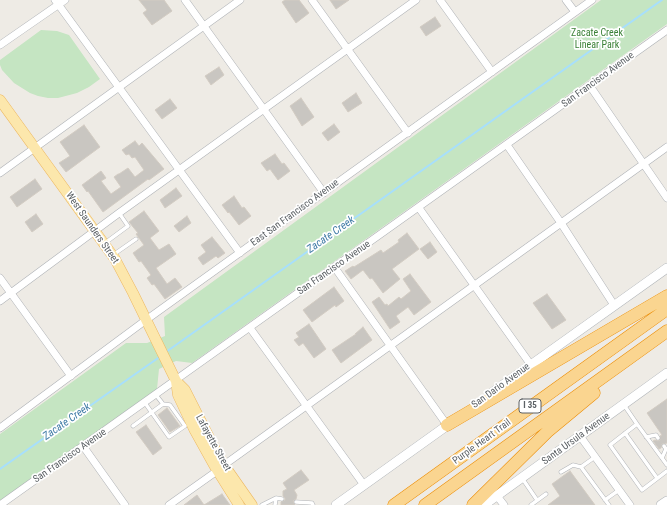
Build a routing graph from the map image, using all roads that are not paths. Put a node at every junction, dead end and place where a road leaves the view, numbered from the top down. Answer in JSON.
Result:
{"nodes":[{"id":1,"x":65,"y":0,"type":"edge"},
{"id":2,"x":185,"y":0,"type":"edge"},
{"id":3,"x":240,"y":0,"type":"edge"},
{"id":4,"x":312,"y":0,"type":"edge"},
{"id":5,"x":416,"y":0,"type":"edge"},
{"id":6,"x":440,"y":0,"type":"edge"},
{"id":7,"x":566,"y":0,"type":"edge"},
{"id":8,"x":592,"y":0,"type":"edge"},
{"id":9,"x":57,"y":2,"type":"edge"},
{"id":10,"x":575,"y":12,"type":"junction"},
{"id":11,"x":204,"y":26,"type":"junction"},
{"id":12,"x":667,"y":30,"type":"edge"},
{"id":13,"x":0,"y":45,"type":"edge"},
{"id":14,"x":348,"y":49,"type":"junction"},
{"id":15,"x":492,"y":72,"type":"junction"},
{"id":16,"x":590,"y":86,"type":"junction"},
{"id":17,"x":119,"y":88,"type":"junction"},
{"id":18,"x":0,"y":100,"type":"edge"},
{"id":19,"x":264,"y":110,"type":"junction"},
{"id":20,"x":408,"y":133,"type":"junction"},
{"id":21,"x":508,"y":145,"type":"junction"},
{"id":22,"x":34,"y":147,"type":"junction"},
{"id":23,"x":667,"y":147,"type":"edge"},
{"id":24,"x":643,"y":164,"type":"junction"},
{"id":25,"x":179,"y":170,"type":"junction"},
{"id":26,"x":0,"y":173,"type":"edge"},
{"id":27,"x":324,"y":193,"type":"junction"},
{"id":28,"x":667,"y":198,"type":"edge"},
{"id":29,"x":419,"y":208,"type":"junction"},
{"id":30,"x":119,"y":213,"type":"junction"},
{"id":31,"x":561,"y":223,"type":"junction"},
{"id":32,"x":95,"y":231,"type":"junction"},
{"id":33,"x":136,"y":239,"type":"dead end"},
{"id":34,"x":104,"y":243,"type":"junction"},
{"id":35,"x":240,"y":254,"type":"junction"},
{"id":36,"x":113,"y":256,"type":"junction"},
{"id":37,"x":335,"y":268,"type":"junction"},
{"id":38,"x":667,"y":268,"type":"edge"},
{"id":39,"x":0,"y":278,"type":"edge"},
{"id":40,"x":474,"y":285,"type":"junction"},
{"id":41,"x":11,"y":293,"type":"junction"},
{"id":42,"x":667,"y":296,"type":"edge"},
{"id":43,"x":0,"y":301,"type":"edge"},
{"id":44,"x":614,"y":305,"type":"junction"},
{"id":45,"x":667,"y":309,"type":"edge"},
{"id":46,"x":146,"y":320,"type":"junction"},
{"id":47,"x":250,"y":328,"type":"junction"},
{"id":48,"x":666,"y":331,"type":"edge"},
{"id":49,"x":390,"y":345,"type":"junction"},
{"id":50,"x":168,"y":365,"type":"joint"},
{"id":51,"x":531,"y":365,"type":"junction"},
{"id":52,"x":667,"y":374,"type":"edge"},
{"id":53,"x":71,"y":376,"type":"junction"},
{"id":54,"x":176,"y":381,"type":"junction"},
{"id":55,"x":156,"y":395,"type":"junction"},
{"id":56,"x":145,"y":403,"type":"junction"},
{"id":57,"x":163,"y":404,"type":"junction"},
{"id":58,"x":182,"y":404,"type":"junction"},
{"id":59,"x":624,"y":404,"type":"junction"},
{"id":60,"x":307,"y":406,"type":"junction"},
{"id":61,"x":152,"y":412,"type":"junction"},
{"id":62,"x":172,"y":412,"type":"junction"},
{"id":63,"x":188,"y":424,"type":"junction"},
{"id":64,"x":637,"y":424,"type":"junction"},
{"id":65,"x":447,"y":425,"type":"junction"},
{"id":66,"x":133,"y":426,"type":"dead end"},
{"id":67,"x":0,"y":428,"type":"edge"},
{"id":68,"x":625,"y":434,"type":"junction"},
{"id":69,"x":580,"y":436,"type":"junction"},
{"id":70,"x":646,"y":437,"type":"junction"},
{"id":71,"x":658,"y":438,"type":"dead end"},
{"id":72,"x":83,"y":446,"type":"junction"},
{"id":73,"x":664,"y":446,"type":"dead end"},
{"id":74,"x":595,"y":456,"type":"junction"},
{"id":75,"x":662,"y":458,"type":"junction"},
{"id":76,"x":667,"y":465,"type":"edge"},
{"id":77,"x":581,"y":467,"type":"junction"},
{"id":78,"x":221,"y":468,"type":"junction"},
{"id":79,"x":667,"y":471,"type":"edge"},
{"id":80,"x":561,"y":472,"type":"dead end"},
{"id":81,"x":522,"y":478,"type":"junction"},
{"id":82,"x":657,"y":478,"type":"junction"},
{"id":83,"x":364,"y":485,"type":"junction"},
{"id":84,"x":619,"y":490,"type":"junction"},
{"id":85,"x":546,"y":494,"type":"dead end"},
{"id":86,"x":497,"y":496,"type":"junction"},
{"id":87,"x":276,"y":498,"type":"junction"},
{"id":88,"x":282,"y":499,"type":"dead end"},
{"id":89,"x":537,"y":500,"type":"junction"},
{"id":90,"x":605,"y":500,"type":"junction"},
{"id":91,"x":667,"y":501,"type":"edge"},
{"id":92,"x":296,"y":502,"type":"dead end"},
{"id":93,"x":303,"y":504,"type":"edge"},
{"id":94,"x":0,"y":505,"type":"edge"},
{"id":95,"x":125,"y":505,"type":"edge"},
{"id":96,"x":169,"y":505,"type":"edge"},
{"id":97,"x":239,"y":505,"type":"edge"},
{"id":98,"x":252,"y":505,"type":"edge"},
{"id":99,"x":262,"y":505,"type":"edge"},
{"id":100,"x":274,"y":505,"type":"edge"},
{"id":101,"x":313,"y":505,"type":"edge"},
{"id":102,"x":336,"y":505,"type":"edge"},
{"id":103,"x":394,"y":505,"type":"edge"},
{"id":104,"x":425,"y":505,"type":"edge"},
{"id":105,"x":473,"y":505,"type":"edge"},
{"id":106,"x":484,"y":505,"type":"edge"},
{"id":107,"x":504,"y":505,"type":"edge"},
{"id":108,"x":531,"y":505,"type":"edge"},
{"id":109,"x":609,"y":505,"type":"edge"},
{"id":110,"x":630,"y":505,"type":"edge"},
{"id":111,"x":661,"y":505,"type":"edge"}],
"edges":[{"from":1,"to":9,"type":"street"},
{"from":2,"to":11,"type":"street"},
{"from":3,"to":11,"type":"street"},
{"from":4,"to":14,"type":"street"},
{"from":5,"to":14,"type":"street"},
{"from":6,"to":15,"type":"street"},
{"from":7,"to":10,"type":"street"},
{"from":8,"to":10,"type":"street","name":"East San Francisco Avenue"},
{"from":9,"to":13,"type":"street"},
{"from":9,"to":17,"type":"street"},
{"from":10,"to":15,"type":"street","name":"East San Francisco Avenue"},
{"from":11,"to":17,"type":"street"},
{"from":11,"to":19,"type":"street"},
{"from":12,"to":16,"type":"street","name":"San Francisco Avenue"},
{"from":14,"to":19,"type":"street"},
{"from":14,"to":20,"type":"street"},
{"from":15,"to":20,"type":"street","name":"East San Francisco Avenue"},
{"from":16,"to":21,"type":"street","name":"San Francisco Avenue"},
{"from":16,"to":24,"type":"street"},
{"from":17,"to":22,"type":"street"},
{"from":17,"to":25,"type":"street"},
{"from":18,"to":22,"type":"main road","name":"West Saunders Street"},
{"from":19,"to":25,"type":"street"},
{"from":19,"to":27,"type":"street"},
{"from":20,"to":27,"type":"street","name":"East San Francisco Avenue"},
{"from":21,"to":29,"type":"street","name":"San Francisco Avenue"},
{"from":21,"to":31,"type":"street"},
{"from":22,"to":26,"type":"street"},
{"from":22,"to":32,"type":"main road","name":"West Saunders Street"},
{"from":23,"to":24,"type":"street"},
{"from":24,"to":28,"type":"street"},
{"from":24,"to":31,"type":"street"},
{"from":25,"to":30,"type":"street"},
{"from":25,"to":35,"type":"street"},
{"from":27,"to":35,"type":"street","name":"East San Francisco Avenue"},
{"from":29,"to":37,"type":"street","name":"San Francisco Avenue"},
{"from":29,"to":40,"type":"street"},
{"from":30,"to":32,"type":"street"},
{"from":30,"to":34,"type":"lane"},
{"from":31,"to":40,"type":"street"},
{"from":31,"to":44,"type":"street"},
{"from":32,"to":34,"type":"main road","name":"West Saunders Street"},
{"from":32,"to":41,"type":"street"},
{"from":33,"to":36,"type":"lane"},
{"from":34,"to":36,"type":"main road","name":"West Saunders Street"},
{"from":35,"to":46,"type":"street","name":"East San Francisco Avenue"},
{"from":36,"to":46,"type":"main road","name":"West Saunders Street"},
{"from":37,"to":47,"type":"street","name":"San Francisco Avenue"},
{"from":37,"to":49,"type":"street"},
{"from":38,"to":44,"type":"main road","name":"San Dario Avenue"},
{"from":39,"to":41,"type":"street"},
{"from":40,"to":49,"type":"street"},
{"from":40,"to":51,"type":"street"},
{"from":41,"to":43,"type":"street"},
{"from":41,"to":53,"type":"street"},
{"from":42,"to":65,"type":"highway"},
{"from":44,"to":51,"type":"main road","name":"San Dario Avenue"},
{"from":45,"to":103,"type":"highway","name":"Purple Heart Trail","number":"I 35"},
{"from":46,"to":50,"type":"main road","name":"West Saunders Street"},
{"from":46,"to":53,"type":"street","name":"East San Francisco Avenue"},
{"from":47,"to":54,"type":"street","name":"San Francisco Avenue"},
{"from":47,"to":60,"type":"street"},
{"from":48,"to":104,"type":"highway","name":"Purple Heart Trail","number":"I 35"},
{"from":48,"to":105,"type":"highway"},
{"from":49,"to":60,"type":"street"},
{"from":49,"to":65,"type":"street"},
{"from":50,"to":54,"type":"main road","name":"Lafayette Street"},
{"from":51,"to":65,"type":"main road","name":"San Dario Avenue"},
{"from":52,"to":59,"type":"main road","name":"Santa Ursula Avenue"},
{"from":53,"to":67,"type":"street","name":"East San Francisco Avenue"},
{"from":54,"to":55,"type":"street","name":"San Francisco Avenue"},
{"from":54,"to":58,"type":"main road","name":"Lafayette Street"},
{"from":54,"to":78,"type":"main road","name":"Lafayette Street"},
{"from":55,"to":56,"type":"street","name":"San Francisco Avenue"},
{"from":55,"to":57,"type":"lane"},
{"from":56,"to":61,"type":"lane"},
{"from":56,"to":72,"type":"street","name":"San Francisco Avenue"},
{"from":57,"to":61,"type":"lane"},
{"from":57,"to":62,"type":"lane"},
{"from":58,"to":62,"type":"lane"},
{"from":58,"to":63,"type":"main road","name":"Lafayette Street"},
{"from":59,"to":64,"type":"lane"},
{"from":59,"to":69,"type":"main road","name":"Santa Ursula Avenue"},
{"from":60,"to":78,"type":"street"},
{"from":60,"to":83,"type":"street"},
{"from":61,"to":63,"type":"lane"},
{"from":61,"to":66,"type":"lane"},
{"from":62,"to":63,"type":"lane"},
{"from":63,"to":78,"type":"main road","name":"Lafayette Street"},
{"from":64,"to":68,"type":"lane"},
{"from":64,"to":70,"type":"lane"},
{"from":65,"to":83,"type":"main road","name":"San Dario Avenue"},
{"from":68,"to":82,"type":"lane"},
{"from":68,"to":82,"type":"lane"},
{"from":69,"to":74,"type":"street"},
{"from":69,"to":81,"type":"main road","name":"Santa Ursula Avenue"},
{"from":70,"to":71,"type":"lane"},
{"from":70,"to":75,"type":"lane"},
{"from":72,"to":94,"type":"street","name":"San Francisco Avenue"},
{"from":72,"to":95,"type":"street"},
{"from":73,"to":75,"type":"lane"},
{"from":74,"to":77,"type":"lane"},
{"from":74,"to":84,"type":"street"},
{"from":75,"to":76,"type":"lane"},
{"from":77,"to":80,"type":"lane"},
{"from":77,"to":90,"type":"lane"},
{"from":78,"to":96,"type":"street"},
{"from":78,"to":97,"type":"main road","name":"Lafayette Street"},
{"from":78,"to":98,"type":"main road","name":"Lafayette Street"},
{"from":79,"to":82,"type":"lane"},
{"from":81,"to":86,"type":"main road","name":"Santa Ursula Avenue"},
{"from":81,"to":89,"type":"lane"},
{"from":83,"to":102,"type":"main road","name":"San Dario Avenue"},
{"from":84,"to":90,"type":"lane"},
{"from":84,"to":110,"type":"street"},
{"from":85,"to":89,"type":"lane"},
{"from":86,"to":106,"type":"main road","name":"Santa Ursula Avenue"},
{"from":86,"to":107,"type":"street"},
{"from":87,"to":88,"type":"lane"},
{"from":87,"to":99,"type":"lane"},
{"from":87,"to":100,"type":"lane"},
{"from":89,"to":108,"type":"lane"},
{"from":90,"to":109,"type":"lane"},
{"from":91,"to":111,"type":"main road"},
{"from":92,"to":93,"type":"lane"},
{"from":93,"to":101,"type":"lane"}]}
